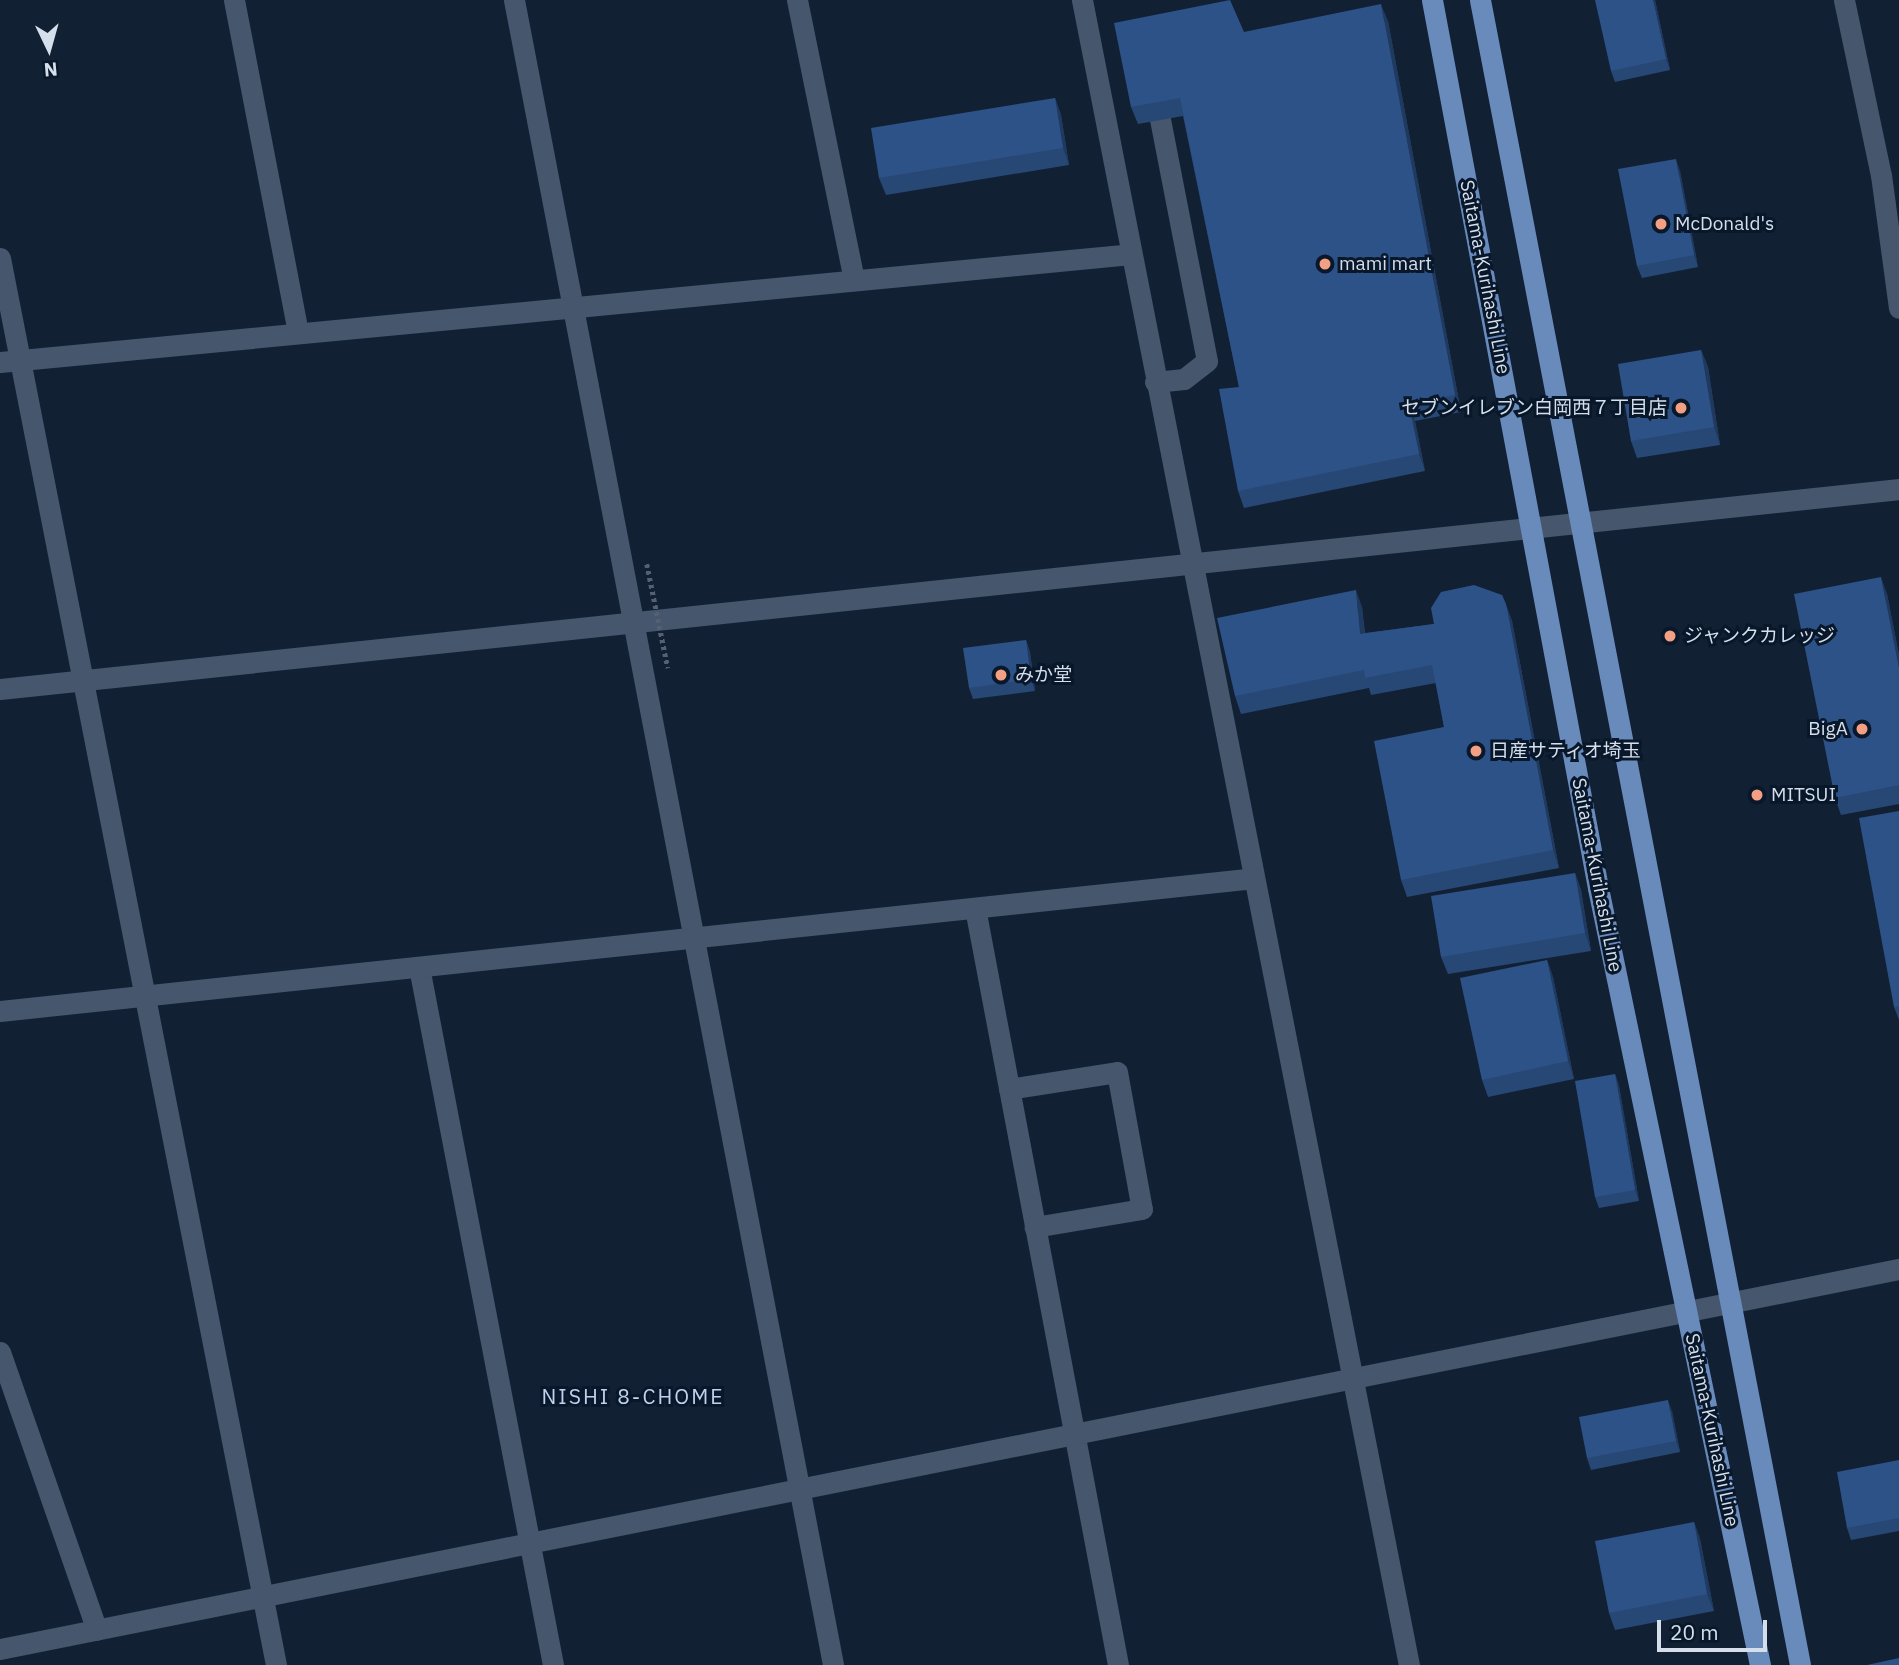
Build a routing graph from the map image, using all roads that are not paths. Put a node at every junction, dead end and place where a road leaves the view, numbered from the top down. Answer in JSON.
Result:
{"nodes":[{"id":1,"x":234,"y":0,"type":"edge"},
{"id":2,"x":514,"y":0,"type":"edge"},
{"id":3,"x":797,"y":0,"type":"edge"},
{"id":4,"x":1082,"y":0,"type":"edge"},
{"id":5,"x":1432,"y":0,"type":"edge"},
{"id":6,"x":1480,"y":0,"type":"edge"},
{"id":7,"x":1844,"y":0,"type":"edge"},
{"id":8,"x":1160,"y":120,"type":"edge"},
{"id":9,"x":1890,"y":174,"type":"edge"},
{"id":10,"x":1131,"y":254,"type":"junction"},
{"id":11,"x":0,"y":258,"type":"edge"},
{"id":12,"x":854,"y":280,"type":"junction"},
{"id":13,"x":572,"y":308,"type":"junction"},
{"id":14,"x":1899,"y":308,"type":"edge"},
{"id":15,"x":298,"y":333,"type":"junction"},
{"id":16,"x":9,"y":361,"type":"edge"},
{"id":17,"x":1155,"y":382,"type":"junction"},
{"id":18,"x":1899,"y":489,"type":"edge"},
{"id":19,"x":1585,"y":521,"type":"junction"},
{"id":20,"x":1533,"y":527,"type":"junction"},
{"id":21,"x":1190,"y":561,"type":"junction"},
{"id":22,"x":632,"y":623,"type":"junction"},
{"id":23,"x":82,"y":680,"type":"junction"},
{"id":24,"x":0,"y":689,"type":"edge"},
{"id":25,"x":1254,"y":878,"type":"junction"},
{"id":26,"x":975,"y":908,"type":"junction"},
{"id":27,"x":693,"y":938,"type":"junction"},
{"id":28,"x":419,"y":967,"type":"junction"},
{"id":29,"x":142,"y":996,"type":"junction"},
{"id":30,"x":0,"y":1011,"type":"edge"},
{"id":31,"x":1009,"y":1089,"type":"junction"},
{"id":32,"x":1035,"y":1227,"type":"junction"},
{"id":33,"x":1899,"y":1269,"type":"edge"},
{"id":34,"x":1728,"y":1303,"type":"junction"},
{"id":35,"x":1688,"y":1311,"type":"junction"},
{"id":36,"x":0,"y":1352,"type":"edge"},
{"id":37,"x":1354,"y":1377,"type":"junction"},
{"id":38,"x":1074,"y":1433,"type":"junction"},
{"id":39,"x":799,"y":1488,"type":"junction"},
{"id":40,"x":532,"y":1542,"type":"junction"},
{"id":41,"x":264,"y":1596,"type":"junction"},
{"id":42,"x":97,"y":1630,"type":"junction"},
{"id":43,"x":0,"y":1649,"type":"edge"},
{"id":44,"x":276,"y":1665,"type":"edge"},
{"id":45,"x":553,"y":1665,"type":"edge"},
{"id":46,"x":833,"y":1665,"type":"edge"},
{"id":47,"x":1118,"y":1665,"type":"edge"},
{"id":48,"x":1409,"y":1665,"type":"edge"},
{"id":49,"x":1760,"y":1665,"type":"edge"},
{"id":50,"x":1800,"y":1665,"type":"edge"}],
"edges":[{"from":1,"to":15,"type":"street"},
{"from":2,"to":13,"type":"street"},
{"from":3,"to":12,"type":"street"},
{"from":4,"to":10,"type":"street"},
{"from":5,"to":20,"type":"main road","name":"Saitama-Kurihashi Line"},
{"from":6,"to":19,"type":"main road","name":"Saitama-Kurihashi Line"},
{"from":7,"to":9,"type":"street"},
{"from":8,"to":17,"type":"street"},
{"from":9,"to":14,"type":"street"},
{"from":10,"to":12,"type":"street"},
{"from":10,"to":17,"type":"street"},
{"from":11,"to":16,"type":"street"},
{"from":12,"to":13,"type":"street"},
{"from":13,"to":15,"type":"street"},
{"from":13,"to":22,"type":"street"},
{"from":15,"to":16,"type":"street"},
{"from":16,"to":23,"type":"street"},
{"from":17,"to":21,"type":"street"},
{"from":18,"to":19,"type":"street"},
{"from":19,"to":20,"type":"street"},
{"from":19,"to":34,"type":"main road","name":"Saitama-Kurihashi Line"},
{"from":20,"to":21,"type":"street"},
{"from":20,"to":35,"type":"main road","name":"Saitama-Kurihashi Line"},
{"from":21,"to":22,"type":"street"},
{"from":21,"to":25,"type":"street"},
{"from":22,"to":23,"type":"street"},
{"from":22,"to":27,"type":"street"},
{"from":23,"to":24,"type":"street"},
{"from":23,"to":29,"type":"street"},
{"from":25,"to":26,"type":"street"},
{"from":25,"to":37,"type":"street"},
{"from":26,"to":27,"type":"street"},
{"from":26,"to":31,"type":"street"},
{"from":27,"to":28,"type":"street"},
{"from":27,"to":39,"type":"street"},
{"from":28,"to":29,"type":"street"},
{"from":28,"to":40,"type":"street"},
{"from":29,"to":30,"type":"street"},
{"from":29,"to":41,"type":"street"},
{"from":31,"to":32,"type":"street"},
{"from":31,"to":32,"type":"street"},
{"from":32,"to":38,"type":"street"},
{"from":33,"to":34,"type":"street"},
{"from":34,"to":35,"type":"street"},
{"from":34,"to":50,"type":"main road","name":"Saitama-Kurihashi Line"},
{"from":35,"to":37,"type":"street"},
{"from":35,"to":49,"type":"main road","name":"Saitama-Kurihashi Line"},
{"from":36,"to":42,"type":"street"},
{"from":37,"to":38,"type":"street"},
{"from":37,"to":48,"type":"street"},
{"from":38,"to":39,"type":"street"},
{"from":38,"to":47,"type":"street"},
{"from":39,"to":40,"type":"street"},
{"from":39,"to":46,"type":"street"},
{"from":40,"to":41,"type":"street"},
{"from":40,"to":45,"type":"street"},
{"from":41,"to":42,"type":"street"},
{"from":41,"to":44,"type":"street"},
{"from":42,"to":43,"type":"street"}]}
